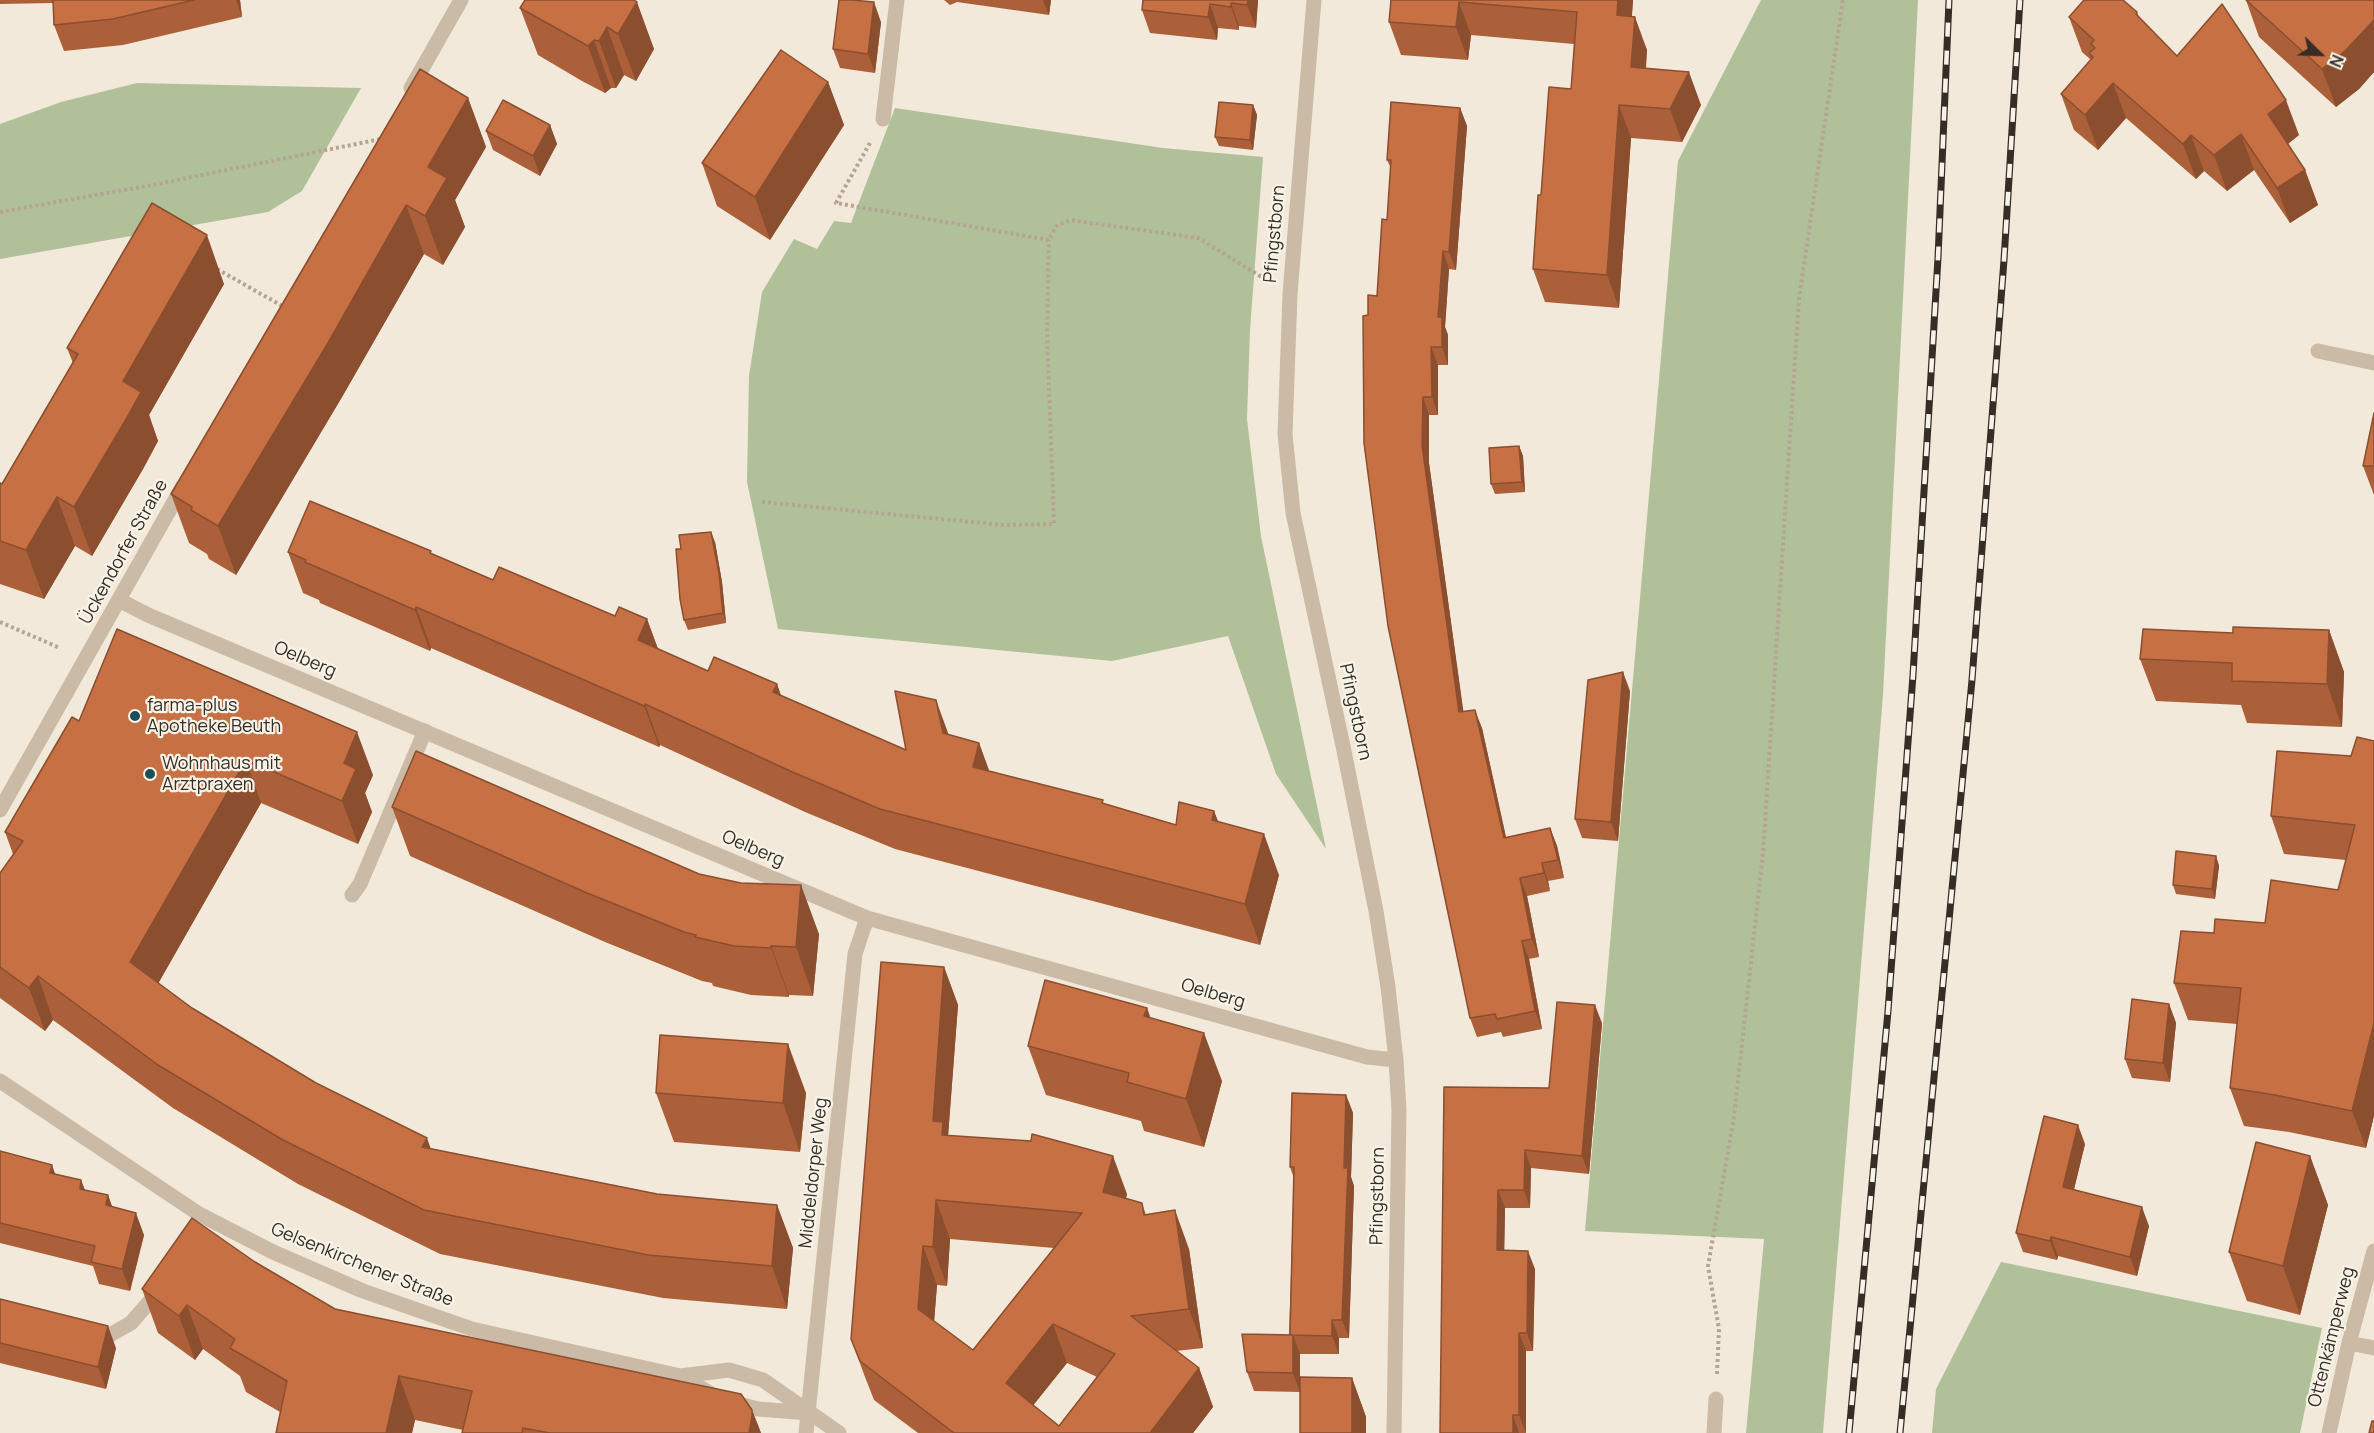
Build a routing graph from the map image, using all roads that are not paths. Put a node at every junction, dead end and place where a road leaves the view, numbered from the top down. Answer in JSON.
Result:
{"nodes":[{"id":1,"x":461,"y":0,"type":"edge"},
{"id":2,"x":897,"y":0,"type":"edge"},
{"id":3,"x":1314,"y":0,"type":"edge"},
{"id":4,"x":404,"y":99,"type":"edge"},
{"id":5,"x":883,"y":119,"type":"road end"},
{"id":6,"x":2318,"y":351,"type":"dead end"},
{"id":7,"x":2374,"y":363,"type":"edge"},
{"id":8,"x":193,"y":469,"type":"edge"},
{"id":9,"x":119,"y":600,"type":"junction"},
{"id":10,"x":425,"y":731,"type":"junction"},
{"id":11,"x":1,"y":807,"type":"edge"},
{"id":12,"x":352,"y":895,"type":"dead end"},
{"id":13,"x":867,"y":918,"type":"junction"},
{"id":14,"x":1396,"y":1060,"type":"junction"},
{"id":15,"x":0,"y":1081,"type":"edge"},
{"id":16,"x":2374,"y":1251,"type":"edge"},
{"id":17,"x":168,"y":1270,"type":"edge"},
{"id":18,"x":76,"y":1329,"type":"edge"},
{"id":19,"x":2349,"y":1343,"type":"junction"},
{"id":20,"x":2374,"y":1348,"type":"edge"},
{"id":21,"x":680,"y":1376,"type":"junction"},
{"id":22,"x":1716,"y":1399,"type":"road end"},
{"id":23,"x":810,"y":1413,"type":"junction"},
{"id":24,"x":806,"y":1433,"type":"edge"},
{"id":25,"x":838,"y":1433,"type":"edge"},
{"id":26,"x":1394,"y":1433,"type":"edge"},
{"id":27,"x":1714,"y":1433,"type":"edge"},
{"id":28,"x":2329,"y":1433,"type":"edge"}],
"edges":[{"from":1,"to":4,"type":"street"},
{"from":2,"to":5,"type":"street"},
{"from":3,"to":14,"type":"street","name":"Pfingstborn"},
{"from":6,"to":7,"type":"street"},
{"from":8,"to":9,"type":"street","name":"Ückendorfer Straße"},
{"from":9,"to":10,"type":"street","name":"Oelberg"},
{"from":9,"to":11,"type":"street","name":"Ückendorfer Straße"},
{"from":10,"to":12,"type":"street"},
{"from":10,"to":13,"type":"street","name":"Oelberg"},
{"from":13,"to":14,"type":"street","name":"Oelberg"},
{"from":13,"to":23,"type":"street","name":"Middeldorper Weg"},
{"from":14,"to":26,"type":"street","name":"Pfingstborn"},
{"from":15,"to":21,"type":"street","name":"Gelsenkirchener Straße"},
{"from":16,"to":19,"type":"street","name":"Ottenkämperweg"},
{"from":17,"to":18,"type":"street"},
{"from":19,"to":20,"type":"street"},
{"from":19,"to":28,"type":"street","name":"Ottenkämperweg"},
{"from":21,"to":23,"type":"street","name":"Gelsenkirchener Straße"},
{"from":21,"to":23,"type":"street","name":"Gelsenkirchener Straße"},
{"from":22,"to":27,"type":"street"},
{"from":23,"to":24,"type":"street","name":"Middeldorper Weg"},
{"from":23,"to":25,"type":"street","name":"Gelsenkirchener Straße"}]}
